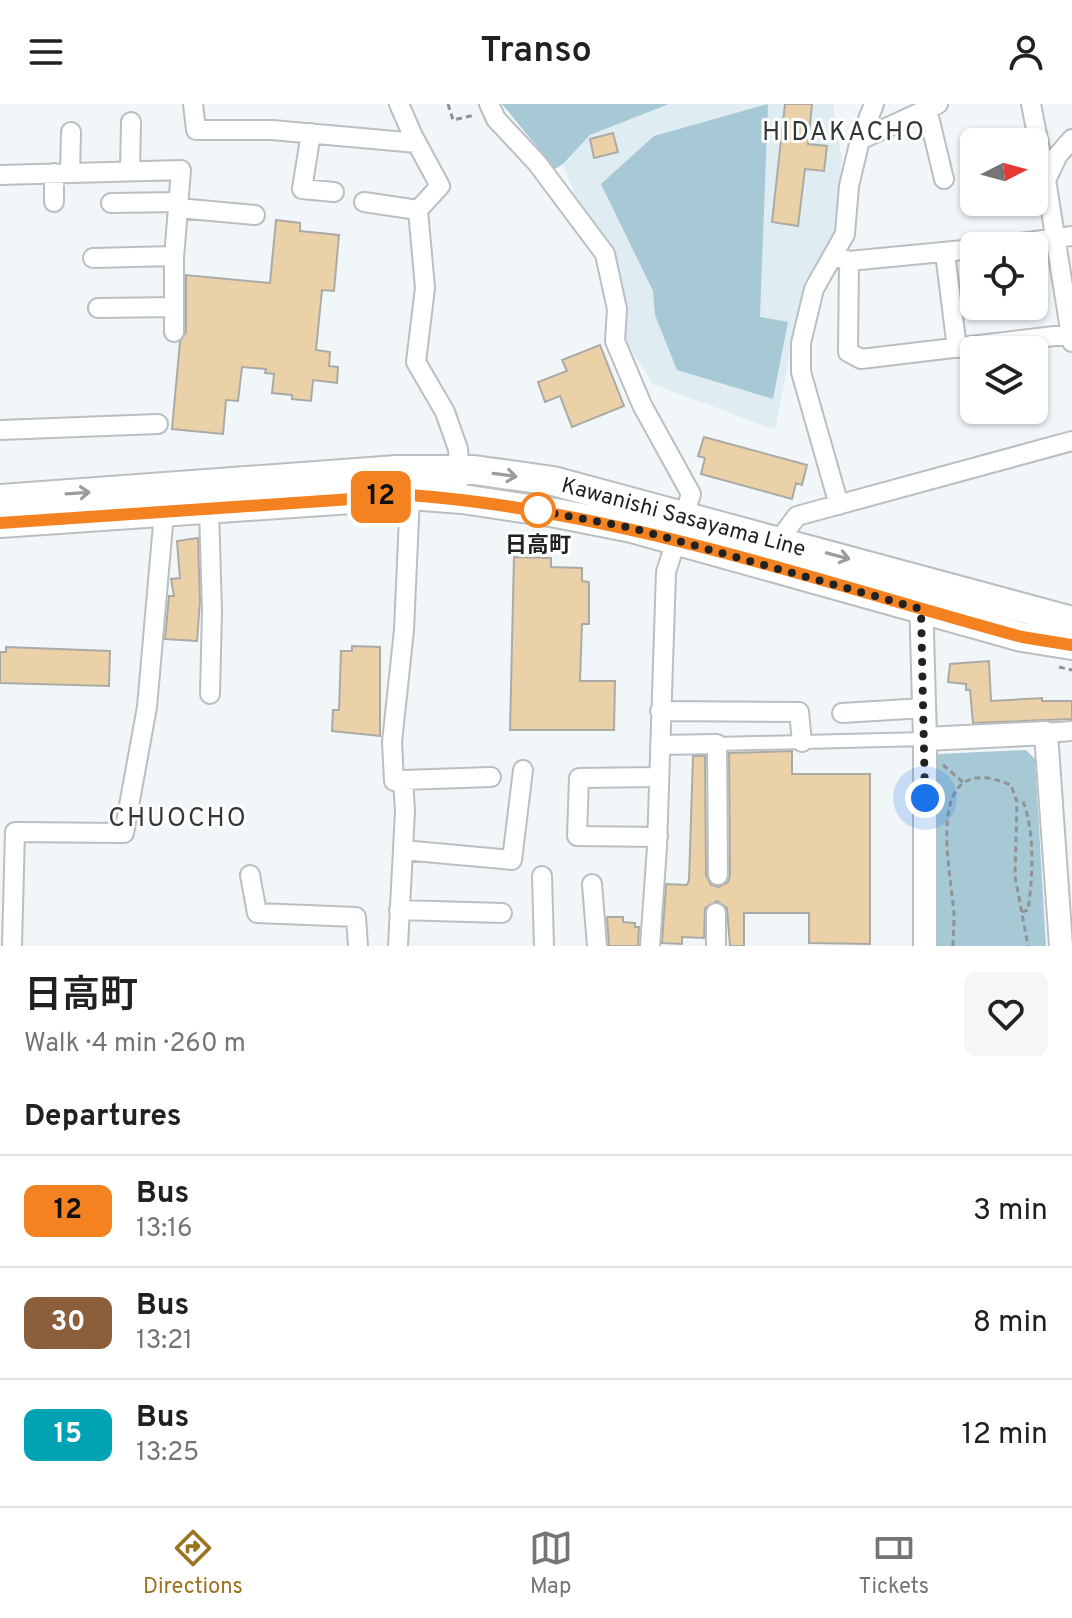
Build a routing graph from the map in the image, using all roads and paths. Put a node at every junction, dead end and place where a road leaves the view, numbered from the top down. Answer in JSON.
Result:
{"nodes":[{"id":1,"x":193,"y":104,"type":"edge"},
{"id":2,"x":399,"y":104,"type":"edge"},
{"id":3,"x":448,"y":104,"type":"edge"},
{"id":4,"x":874,"y":104,"type":"edge"},
{"id":5,"x":1031,"y":104,"type":"edge"},
{"id":6,"x":932,"y":106,"type":"edge"},
{"id":7,"x":490,"y":107,"type":"edge"},
{"id":8,"x":131,"y":122,"type":"dead end"},
{"id":9,"x":1036,"y":128,"type":"edge"},
{"id":10,"x":71,"y":132,"type":"dead end"},
{"id":11,"x":311,"y":133,"type":"junction"},
{"id":12,"x":1072,"y":139,"type":"edge"},
{"id":13,"x":860,"y":140,"type":"junction"},
{"id":14,"x":417,"y":143,"type":"junction"},
{"id":15,"x":130,"y":171,"type":"junction"},
{"id":16,"x":62,"y":172,"type":"junction"},
{"id":17,"x":0,"y":175,"type":"edge"},
{"id":18,"x":1048,"y":176,"type":"edge"},
{"id":19,"x":944,"y":179,"type":"dead end"},
{"id":20,"x":1048,"y":187,"type":"edge"},
{"id":21,"x":334,"y":192,"type":"dead end"},
{"id":22,"x":54,"y":202,"type":"dead end"},
{"id":23,"x":364,"y":202,"type":"dead end"},
{"id":24,"x":111,"y":203,"type":"dead end"},
{"id":25,"x":179,"y":205,"type":"junction"},
{"id":26,"x":418,"y":210,"type":"junction"},
{"id":27,"x":255,"y":215,"type":"dead end"},
{"id":28,"x":1063,"y":237,"type":"edge"},
{"id":29,"x":960,"y":251,"type":"edge"},
{"id":30,"x":945,"y":253,"type":"junction"},
{"id":31,"x":174,"y":256,"type":"junction"},
{"id":32,"x":93,"y":258,"type":"dead end"},
{"id":33,"x":841,"y":258,"type":"junction"},
{"id":34,"x":1068,"y":289,"type":"edge"},
{"id":35,"x":174,"y":307,"type":"junction"},
{"id":36,"x":98,"y":308,"type":"dead end"},
{"id":37,"x":174,"y":332,"type":"dead end"},
{"id":38,"x":1071,"y":338,"type":"edge"},
{"id":39,"x":957,"y":348,"type":"junction"},
{"id":40,"x":158,"y":424,"type":"dead end"},
{"id":41,"x":0,"y":430,"type":"edge"},
{"id":42,"x":1072,"y":441,"type":"edge"},
{"id":43,"x":460,"y":470,"type":"junction"},
{"id":44,"x":410,"y":495,"type":"junction"},
{"id":45,"x":0,"y":499,"type":"edge"},
{"id":46,"x":462,"y":499,"type":"junction"},
{"id":47,"x":839,"y":505,"type":"junction"},
{"id":48,"x":209,"y":509,"type":"junction"},
{"id":49,"x":164,"y":513,"type":"junction"},
{"id":50,"x":0,"y":523,"type":"edge"},
{"id":51,"x":680,"y":529,"type":"junction"},
{"id":52,"x":779,"y":540,"type":"junction"},
{"id":53,"x":922,"y":579,"type":"junction"},
{"id":54,"x":921,"y":609,"type":"junction"},
{"id":55,"x":1072,"y":621,"type":"edge"},
{"id":56,"x":1072,"y":645,"type":"edge"},
{"id":57,"x":210,"y":694,"type":"dead end"},
{"id":58,"x":924,"y":708,"type":"junction"},
{"id":59,"x":660,"y":711,"type":"junction"},
{"id":60,"x":842,"y":713,"type":"dead end"},
{"id":61,"x":1072,"y":731,"type":"edge"},
{"id":62,"x":1046,"y":733,"type":"junction"},
{"id":63,"x":925,"y":739,"type":"junction"},
{"id":64,"x":802,"y":742,"type":"junction"},
{"id":65,"x":717,"y":744,"type":"junction"},
{"id":66,"x":660,"y":745,"type":"junction"},
{"id":67,"x":523,"y":770,"type":"dead end"},
{"id":68,"x":491,"y":777,"type":"dead end"},
{"id":69,"x":659,"y":777,"type":"junction"},
{"id":70,"x":403,"y":780,"type":"junction"},
{"id":71,"x":1032,"y":799,"type":"dead end"},
{"id":72,"x":1023,"y":801,"type":"junction"},
{"id":73,"x":1017,"y":802,"type":"junction"},
{"id":74,"x":658,"y":837,"type":"junction"},
{"id":75,"x":403,"y":850,"type":"junction"},
{"id":76,"x":250,"y":875,"type":"dead end"},
{"id":77,"x":718,"y":875,"type":"dead end"},
{"id":78,"x":542,"y":876,"type":"dead end"},
{"id":79,"x":592,"y":884,"type":"dead end"},
{"id":80,"x":399,"y":910,"type":"junction"},
{"id":81,"x":1022,"y":912,"type":"junction"},
{"id":82,"x":502,"y":913,"type":"dead end"},
{"id":83,"x":716,"y":913,"type":"dead end"},
{"id":84,"x":12,"y":946,"type":"edge"},
{"id":85,"x":358,"y":946,"type":"edge"},
{"id":86,"x":398,"y":946,"type":"edge"},
{"id":87,"x":544,"y":946,"type":"edge"},
{"id":88,"x":597,"y":946,"type":"edge"},
{"id":89,"x":650,"y":946,"type":"edge"},
{"id":90,"x":716,"y":946,"type":"edge"},
{"id":91,"x":925,"y":946,"type":"edge"},
{"id":92,"x":953,"y":946,"type":"edge"},
{"id":93,"x":1028,"y":946,"type":"edge"},
{"id":94,"x":1061,"y":946,"type":"edge"}],
"edges":[{"from":1,"to":11,"type":"street"},
{"from":2,"to":14,"type":"street"},
{"from":3,"to":7,"type":"path"},
{"from":4,"to":13,"type":"street"},
{"from":5,"to":9,"type":"street"},
{"from":6,"to":13,"type":"street"},
{"from":6,"to":19,"type":"street"},
{"from":7,"to":51,"type":"street"},
{"from":8,"to":15,"type":"street"},
{"from":10,"to":16,"type":"street"},
{"from":11,"to":14,"type":"street"},
{"from":11,"to":21,"type":"street"},
{"from":12,"to":18,"type":"street"},
{"from":13,"to":33,"type":"street"},
{"from":14,"to":26,"type":"street"},
{"from":15,"to":16,"type":"street"},
{"from":15,"to":25,"type":"street"},
{"from":16,"to":17,"type":"street"},
{"from":16,"to":22,"type":"street"},
{"from":20,"to":28,"type":"street"},
{"from":23,"to":26,"type":"street"},
{"from":24,"to":25,"type":"street"},
{"from":25,"to":27,"type":"street"},
{"from":25,"to":31,"type":"street"},
{"from":26,"to":43,"type":"street"},
{"from":28,"to":34,"type":"street"},
{"from":29,"to":30,"type":"street"},
{"from":30,"to":33,"type":"street"},
{"from":30,"to":39,"type":"street"},
{"from":31,"to":32,"type":"street"},
{"from":31,"to":35,"type":"street"},
{"from":33,"to":39,"type":"street"},
{"from":33,"to":47,"type":"street"},
{"from":34,"to":38,"type":"street"},
{"from":35,"to":36,"type":"street"},
{"from":35,"to":37,"type":"street"},
{"from":38,"to":39,"type":"street"},
{"from":40,"to":41,"type":"street"},
{"from":42,"to":47,"type":"street"},
{"from":45,"to":43,"type":"main road","name":"Kawanishi Sasayama Line","one_way":true},
{"from":43,"to":46,"type":"street"},
{"from":43,"to":51,"type":"main road","name":"Kawanishi Sasayama Line","one_way":true},
{"from":44,"to":46,"type":"main road","name":"Kawanishi Sasayama Line"},
{"from":44,"to":48,"type":"main road","name":"Kawanishi Sasayama Line"},
{"from":44,"to":70,"type":"street"},
{"from":46,"to":51,"type":"main road","name":"Kawanishi Sasayama Line"},
{"from":47,"to":52,"type":"street"},
{"from":48,"to":49,"type":"main road","name":"Kawanishi Sasayama Line"},
{"from":48,"to":57,"type":"street"},
{"from":49,"to":50,"type":"main road","name":"Kawanishi Sasayama Line"},
{"from":49,"to":84,"type":"street"},
{"from":51,"to":52,"type":"main road","name":"Kawanishi Sasayama Line"},
{"from":51,"to":54,"type":"main road","name":"Kawanishi Sasayama Line"},
{"from":51,"to":59,"type":"street"},
{"from":52,"to":53,"type":"main road","name":"Kawanishi Sasayama Line","one_way":true},
{"from":53,"to":54,"type":"street"},
{"from":53,"to":55,"type":"main road","name":"Kawanishi Sasayama Line"},
{"from":54,"to":56,"type":"main road","name":"Kawanishi Sasayama Line"},
{"from":54,"to":58,"type":"street"},
{"from":58,"to":60,"type":"street"},
{"from":58,"to":63,"type":"street"},
{"from":59,"to":64,"type":"street"},
{"from":59,"to":66,"type":"street"},
{"from":61,"to":62,"type":"street"},
{"from":62,"to":63,"type":"street"},
{"from":62,"to":94,"type":"street"},
{"from":63,"to":64,"type":"street"},
{"from":63,"to":91,"type":"street"},
{"from":64,"to":65,"type":"street"},
{"from":65,"to":66,"type":"street"},
{"from":65,"to":77,"type":"street"},
{"from":66,"to":69,"type":"street"},
{"from":67,"to":75,"type":"street"},
{"from":68,"to":70,"type":"street"},
{"from":69,"to":74,"type":"street"},
{"from":69,"to":74,"type":"street"},
{"from":70,"to":75,"type":"street"},
{"from":71,"to":72,"type":"path"},
{"from":72,"to":73,"type":"path"},
{"from":72,"to":81,"type":"path"},
{"from":73,"to":81,"type":"path"},
{"from":73,"to":92,"type":"path"},
{"from":74,"to":89,"type":"street"},
{"from":75,"to":80,"type":"street"},
{"from":76,"to":85,"type":"street"},
{"from":78,"to":87,"type":"street"},
{"from":79,"to":88,"type":"street"},
{"from":80,"to":82,"type":"street"},
{"from":80,"to":86,"type":"street"},
{"from":81,"to":93,"type":"path"},
{"from":83,"to":90,"type":"street"}]}
